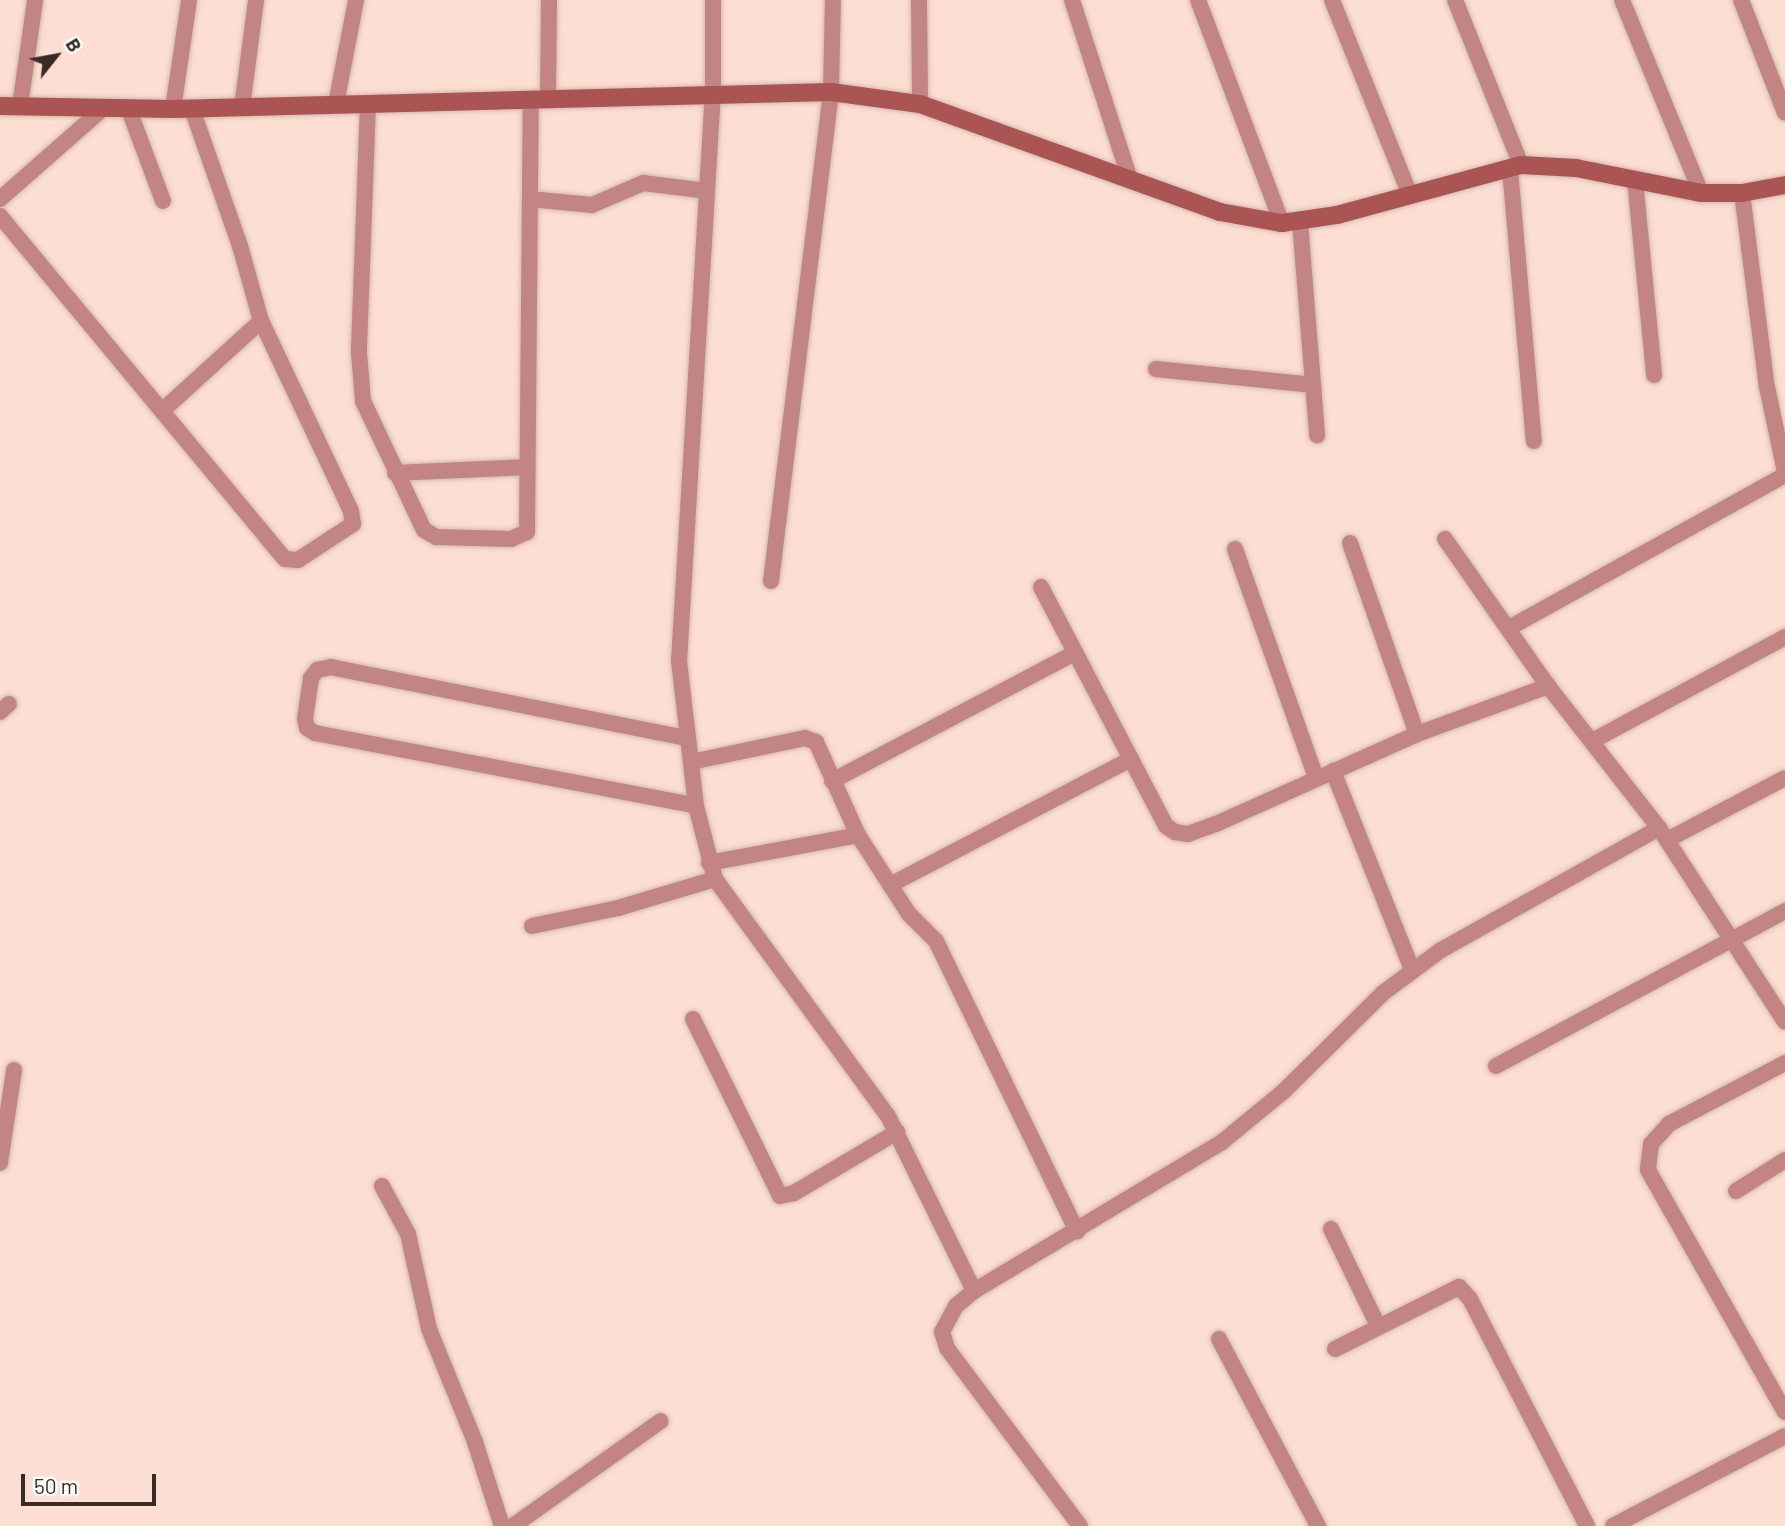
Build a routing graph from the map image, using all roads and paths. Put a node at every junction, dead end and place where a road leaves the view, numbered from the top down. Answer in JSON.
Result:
{"nodes":[{"id":1,"x":35,"y":0,"type":"edge"},
{"id":2,"x":189,"y":0,"type":"edge"},
{"id":3,"x":256,"y":0,"type":"edge"},
{"id":4,"x":356,"y":0,"type":"edge"},
{"id":5,"x":549,"y":0,"type":"edge"},
{"id":6,"x":713,"y":0,"type":"edge"},
{"id":7,"x":833,"y":0,"type":"edge"},
{"id":8,"x":919,"y":0,"type":"edge"},
{"id":9,"x":1072,"y":0,"type":"edge"},
{"id":10,"x":1198,"y":0,"type":"edge"},
{"id":11,"x":1332,"y":0,"type":"edge"},
{"id":12,"x":1455,"y":0,"type":"edge"},
{"id":13,"x":1622,"y":0,"type":"edge"},
{"id":14,"x":1741,"y":0,"type":"edge"},
{"id":15,"x":713,"y":91,"type":"junction"},
{"id":16,"x":831,"y":92,"type":"junction"},
{"id":17,"x":540,"y":99,"type":"junction"},
{"id":18,"x":369,"y":103,"type":"junction"},
{"id":19,"x":336,"y":104,"type":"junction"},
{"id":20,"x":920,"y":104,"type":"junction"},
{"id":21,"x":0,"y":106,"type":"edge"},
{"id":22,"x":20,"y":106,"type":"junction"},
{"id":23,"x":242,"y":107,"type":"junction"},
{"id":24,"x":173,"y":109,"type":"junction"},
{"id":25,"x":192,"y":109,"type":"junction"},
{"id":26,"x":129,"y":110,"type":"junction"},
{"id":27,"x":100,"y":111,"type":"junction"},
{"id":28,"x":1785,"y":113,"type":"edge"},
{"id":29,"x":1516,"y":167,"type":"junction"},
{"id":30,"x":1130,"y":180,"type":"junction"},
{"id":31,"x":1635,"y":180,"type":"junction"},
{"id":32,"x":1785,"y":185,"type":"edge"},
{"id":33,"x":707,"y":191,"type":"junction"},
{"id":34,"x":1701,"y":193,"type":"junction"},
{"id":35,"x":1742,"y":193,"type":"junction"},
{"id":36,"x":1410,"y":195,"type":"junction"},
{"id":37,"x":0,"y":199,"type":"edge"},
{"id":38,"x":530,"y":200,"type":"junction"},
{"id":39,"x":163,"y":201,"type":"dead end"},
{"id":40,"x":0,"y":216,"type":"edge"},
{"id":41,"x":1291,"y":223,"type":"junction"},
{"id":42,"x":261,"y":321,"type":"junction"},
{"id":43,"x":1156,"y":369,"type":"dead end"},
{"id":44,"x":1654,"y":375,"type":"dead end"},
{"id":45,"x":1313,"y":385,"type":"junction"},
{"id":46,"x":162,"y":411,"type":"junction"},
{"id":47,"x":1317,"y":435,"type":"dead end"},
{"id":48,"x":1534,"y":442,"type":"dead end"},
{"id":49,"x":527,"y":467,"type":"junction"},
{"id":50,"x":395,"y":472,"type":"junction"},
{"id":51,"x":1785,"y":473,"type":"edge"},
{"id":52,"x":1445,"y":539,"type":"dead end"},
{"id":53,"x":1350,"y":542,"type":"dead end"},
{"id":54,"x":1235,"y":549,"type":"dead end"},
{"id":55,"x":771,"y":581,"type":"dead end"},
{"id":56,"x":1041,"y":587,"type":"dead end"},
{"id":57,"x":1509,"y":628,"type":"junction"},
{"id":58,"x":1785,"y":637,"type":"edge"},
{"id":59,"x":1076,"y":653,"type":"junction"},
{"id":60,"x":1548,"y":686,"type":"junction"},
{"id":61,"x":1417,"y":734,"type":"junction"},
{"id":62,"x":686,"y":738,"type":"junction"},
{"id":63,"x":1594,"y":740,"type":"junction"},
{"id":64,"x":1131,"y":759,"type":"junction"},
{"id":65,"x":691,"y":762,"type":"junction"},
{"id":66,"x":1333,"y":771,"type":"junction"},
{"id":67,"x":1316,"y":778,"type":"junction"},
{"id":68,"x":1785,"y":778,"type":"edge"},
{"id":69,"x":832,"y":781,"type":"junction"},
{"id":70,"x":696,"y":806,"type":"junction"},
{"id":71,"x":1663,"y":834,"type":"junction"},
{"id":72,"x":858,"y":835,"type":"junction"},
{"id":73,"x":709,"y":863,"type":"junction"},
{"id":74,"x":715,"y":879,"type":"junction"},
{"id":75,"x":890,"y":885,"type":"junction"},
{"id":76,"x":1785,"y":911,"type":"edge"},
{"id":77,"x":533,"y":926,"type":"dead end"},
{"id":78,"x":1731,"y":938,"type":"junction"},
{"id":79,"x":1412,"y":970,"type":"junction"},
{"id":80,"x":693,"y":1019,"type":"dead end"},
{"id":81,"x":1785,"y":1022,"type":"edge"},
{"id":82,"x":1785,"y":1063,"type":"edge"},
{"id":83,"x":1496,"y":1066,"type":"dead end"},
{"id":84,"x":14,"y":1070,"type":"dead end"},
{"id":85,"x":897,"y":1132,"type":"junction"},
{"id":86,"x":1785,"y":1160,"type":"edge"},
{"id":87,"x":0,"y":1163,"type":"edge"},
{"id":88,"x":382,"y":1186,"type":"dead end"},
{"id":89,"x":1735,"y":1191,"type":"dead end"},
{"id":90,"x":1331,"y":1229,"type":"dead end"},
{"id":91,"x":1077,"y":1232,"type":"junction"},
{"id":92,"x":974,"y":1291,"type":"junction"},
{"id":93,"x":1378,"y":1326,"type":"junction"},
{"id":94,"x":1219,"y":1339,"type":"dead end"},
{"id":95,"x":1335,"y":1349,"type":"dead end"},
{"id":96,"x":1785,"y":1412,"type":"edge"},
{"id":97,"x":661,"y":1421,"type":"dead end"},
{"id":98,"x":1785,"y":1436,"type":"edge"},
{"id":99,"x":502,"y":1526,"type":"edge"},
{"id":100,"x":513,"y":1526,"type":"edge"},
{"id":101,"x":1080,"y":1526,"type":"edge"},
{"id":102,"x":1318,"y":1526,"type":"edge"},
{"id":103,"x":1587,"y":1526,"type":"edge"},
{"id":104,"x":1613,"y":1526,"type":"edge"}],
"edges":[{"from":1,"to":22,"type":"street"},
{"from":2,"to":24,"type":"street"},
{"from":3,"to":23,"type":"street"},
{"from":4,"to":19,"type":"street"},
{"from":5,"to":17,"type":"street"},
{"from":6,"to":15,"type":"street"},
{"from":7,"to":16,"type":"street"},
{"from":8,"to":20,"type":"street"},
{"from":9,"to":30,"type":"street"},
{"from":10,"to":41,"type":"street"},
{"from":11,"to":36,"type":"street"},
{"from":12,"to":29,"type":"street"},
{"from":13,"to":34,"type":"street"},
{"from":14,"to":28,"type":"street"},
{"from":15,"to":16,"type":"street"},
{"from":15,"to":17,"type":"street"},
{"from":15,"to":33,"type":"street"},
{"from":16,"to":20,"type":"street"},
{"from":16,"to":55,"type":"street"},
{"from":17,"to":18,"type":"street"},
{"from":17,"to":38,"type":"street"},
{"from":18,"to":19,"type":"street"},
{"from":18,"to":50,"type":"street"},
{"from":19,"to":23,"type":"street"},
{"from":20,"to":30,"type":"street"},
{"from":21,"to":22,"type":"street"},
{"from":22,"to":27,"type":"street"},
{"from":23,"to":25,"type":"street"},
{"from":24,"to":25,"type":"street"},
{"from":24,"to":26,"type":"street"},
{"from":25,"to":42,"type":"street"},
{"from":26,"to":27,"type":"street"},
{"from":26,"to":39,"type":"street"},
{"from":27,"to":37,"type":"street"},
{"from":29,"to":31,"type":"street"},
{"from":29,"to":36,"type":"street"},
{"from":29,"to":48,"type":"street"},
{"from":30,"to":41,"type":"street"},
{"from":31,"to":34,"type":"street"},
{"from":31,"to":44,"type":"street"},
{"from":32,"to":35,"type":"street"},
{"from":33,"to":38,"type":"street"},
{"from":33,"to":62,"type":"street"},
{"from":34,"to":35,"type":"street"},
{"from":35,"to":51,"type":"street"},
{"from":36,"to":41,"type":"street"},
{"from":38,"to":49,"type":"street"},
{"from":40,"to":46,"type":"street"},
{"from":41,"to":45,"type":"street"},
{"from":42,"to":46,"type":"street"},
{"from":42,"to":46,"type":"street"},
{"from":43,"to":45,"type":"street"},
{"from":45,"to":47,"type":"street"},
{"from":49,"to":50,"type":"street"},
{"from":49,"to":50,"type":"street"},
{"from":51,"to":57,"type":"street"},
{"from":52,"to":57,"type":"street"},
{"from":53,"to":61,"type":"street"},
{"from":54,"to":67,"type":"street"},
{"from":56,"to":59,"type":"street"},
{"from":57,"to":60,"type":"street"},
{"from":58,"to":63,"type":"street"},
{"from":59,"to":64,"type":"street"},
{"from":59,"to":69,"type":"street"},
{"from":60,"to":61,"type":"street"},
{"from":60,"to":63,"type":"street"},
{"from":61,"to":66,"type":"street"},
{"from":62,"to":65,"type":"street"},
{"from":62,"to":70,"type":"street"},
{"from":63,"to":71,"type":"street"},
{"from":64,"to":67,"type":"street"},
{"from":64,"to":75,"type":"street"},
{"from":65,"to":69,"type":"street"},
{"from":65,"to":70,"type":"street"},
{"from":66,"to":67,"type":"street"},
{"from":66,"to":79,"type":"street"},
{"from":68,"to":71,"type":"street"},
{"from":69,"to":72,"type":"street"},
{"from":70,"to":73,"type":"street"},
{"from":71,"to":78,"type":"street"},
{"from":71,"to":79,"type":"street"},
{"from":72,"to":73,"type":"street"},
{"from":72,"to":75,"type":"street"},
{"from":73,"to":74,"type":"street"},
{"from":74,"to":77,"type":"street"},
{"from":74,"to":85,"type":"street"},
{"from":75,"to":91,"type":"street"},
{"from":76,"to":78,"type":"street"},
{"from":78,"to":81,"type":"street"},
{"from":78,"to":83,"type":"street"},
{"from":79,"to":91,"type":"street"},
{"from":80,"to":85,"type":"street"},
{"from":82,"to":96,"type":"street"},
{"from":84,"to":87,"type":"street"},
{"from":85,"to":92,"type":"street"},
{"from":86,"to":89,"type":"street"},
{"from":88,"to":99,"type":"street"},
{"from":90,"to":93,"type":"street"},
{"from":91,"to":92,"type":"street"},
{"from":92,"to":101,"type":"street"},
{"from":93,"to":95,"type":"street"},
{"from":93,"to":103,"type":"street"},
{"from":94,"to":102,"type":"street"},
{"from":97,"to":100,"type":"street"},
{"from":98,"to":104,"type":"street"}]}
